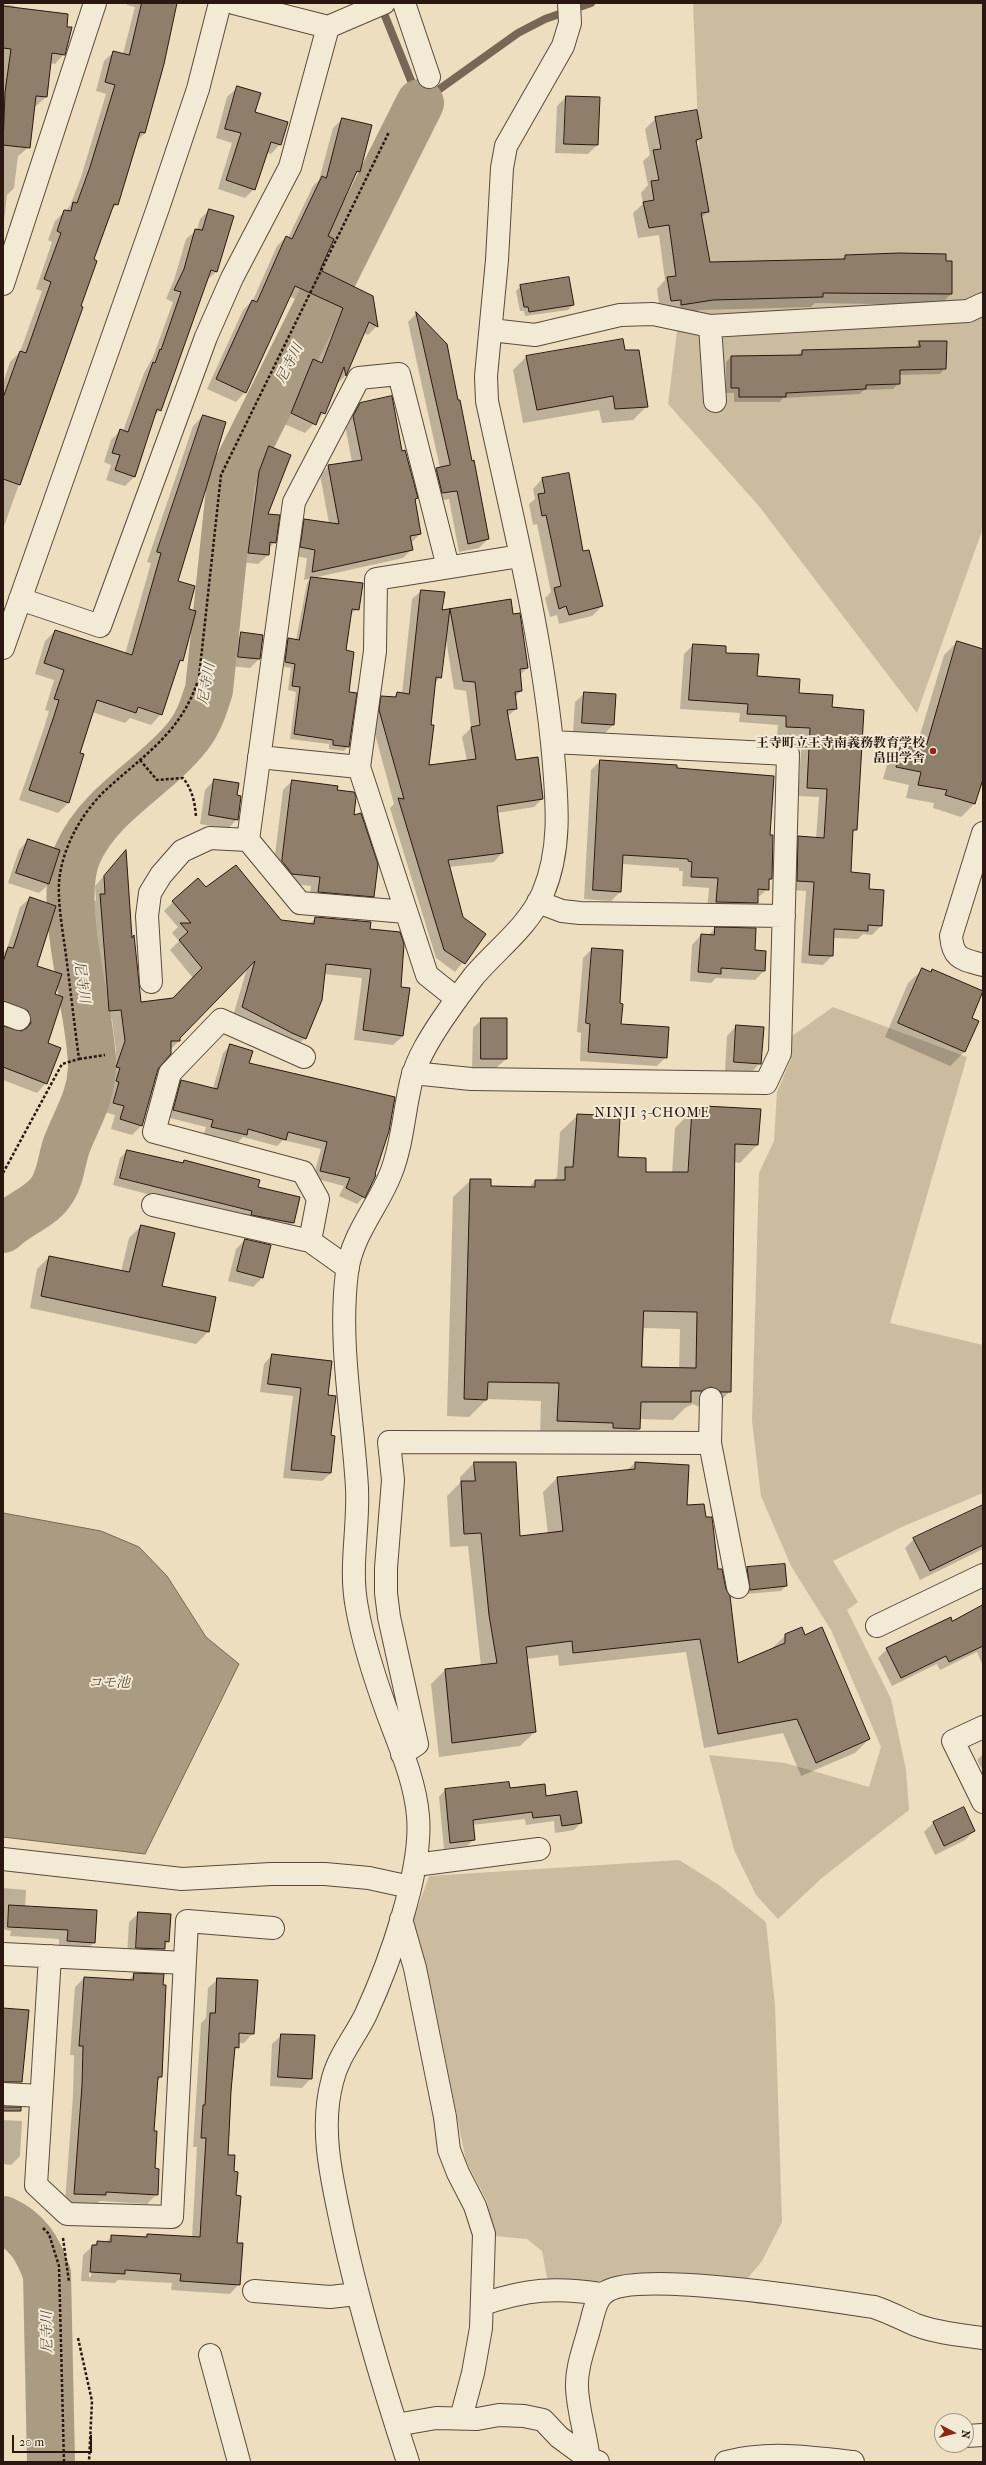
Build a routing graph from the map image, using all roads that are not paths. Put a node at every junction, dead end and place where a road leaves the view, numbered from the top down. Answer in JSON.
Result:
{"nodes":[{"id":1,"x":95,"y":3,"type":"edge"},
{"id":2,"x":220,"y":3,"type":"edge"},
{"id":3,"x":234,"y":3,"type":"edge"},
{"id":4,"x":404,"y":3,"type":"edge"},
{"id":5,"x":371,"y":5,"type":"edge"},
{"id":6,"x":570,"y":13,"type":"edge"},
{"id":7,"x":328,"y":27,"type":"junction"},
{"id":8,"x":429,"y":77,"type":"dead end"},
{"id":9,"x":3,"y":284,"type":"edge"},
{"id":10,"x":983,"y":304,"type":"edge"},
{"id":11,"x":710,"y":326,"type":"junction"},
{"id":12,"x":491,"y":330,"type":"junction"},
{"id":13,"x":715,"y":401,"type":"dead end"},
{"id":14,"x":520,"y":556,"type":"junction"},
{"id":15,"x":448,"y":567,"type":"junction"},
{"id":16,"x":20,"y":599,"type":"junction"},
{"id":17,"x":3,"y":648,"type":"edge"},
{"id":18,"x":552,"y":742,"type":"junction"},
{"id":19,"x":259,"y":757,"type":"junction"},
{"id":20,"x":359,"y":767,"type":"junction"},
{"id":21,"x":983,"y":833,"type":"edge"},
{"id":22,"x":248,"y":840,"type":"junction"},
{"id":23,"x":538,"y":902,"type":"junction"},
{"id":24,"x":406,"y":912,"type":"junction"},
{"id":25,"x":784,"y":916,"type":"junction"},
{"id":26,"x":983,"y":965,"type":"edge"},
{"id":27,"x":151,"y":982,"type":"dead end"},
{"id":28,"x":457,"y":1000,"type":"junction"},
{"id":29,"x":304,"y":1057,"type":"dead end"},
{"id":30,"x":413,"y":1073,"type":"junction"},
{"id":31,"x":153,"y":1205,"type":"dead end"},
{"id":32,"x":310,"y":1241,"type":"junction"},
{"id":33,"x":348,"y":1268,"type":"junction"},
{"id":34,"x":711,"y":1399,"type":"dead end"},
{"id":35,"x":710,"y":1442,"type":"junction"},
{"id":36,"x":983,"y":1575,"type":"edge"},
{"id":37,"x":738,"y":1587,"type":"dead end"},
{"id":38,"x":877,"y":1626,"type":"dead end"},
{"id":39,"x":983,"y":1727,"type":"edge"},
{"id":40,"x":402,"y":1754,"type":"junction"},
{"id":41,"x":983,"y":1802,"type":"edge"},
{"id":42,"x":539,"y":1849,"type":"dead end"},
{"id":43,"x":3,"y":1859,"type":"edge"},
{"id":44,"x":415,"y":1865,"type":"junction"},
{"id":45,"x":410,"y":1887,"type":"junction"},
{"id":46,"x":401,"y":1919,"type":"junction"},
{"id":47,"x":273,"y":1928,"type":"dead end"},
{"id":48,"x":3,"y":1954,"type":"edge"},
{"id":49,"x":50,"y":1956,"type":"junction"},
{"id":50,"x":185,"y":1963,"type":"junction"},
{"id":51,"x":3,"y":2094,"type":"edge"},
{"id":52,"x":41,"y":2096,"type":"junction"},
{"id":53,"x":254,"y":2291,"type":"dead end"},
{"id":54,"x":357,"y":2294,"type":"junction"},
{"id":55,"x":602,"y":2294,"type":"junction"},
{"id":56,"x":483,"y":2304,"type":"junction"},
{"id":57,"x":983,"y":2338,"type":"edge"},
{"id":58,"x":210,"y":2355,"type":"dead end"},
{"id":59,"x":461,"y":2418,"type":"junction"},
{"id":60,"x":396,"y":2425,"type":"junction"},
{"id":61,"x":592,"y":2461,"type":"edge"},
{"id":62,"x":239,"y":2462,"type":"edge"},
{"id":63,"x":408,"y":2462,"type":"edge"},
{"id":64,"x":726,"y":2462,"type":"edge"},
{"id":65,"x":852,"y":2462,"type":"edge"}],
"edges":[{"from":1,"to":9,"type":"street"},
{"from":2,"to":16,"type":"street"},
{"from":3,"to":7,"type":"street"},
{"from":4,"to":8,"type":"street"},
{"from":5,"to":7,"type":"street"},
{"from":6,"to":12,"type":"street"},
{"from":7,"to":16,"type":"street"},
{"from":10,"to":11,"type":"street"},
{"from":11,"to":12,"type":"street"},
{"from":11,"to":13,"type":"street"},
{"from":12,"to":14,"type":"street"},
{"from":14,"to":15,"type":"street"},
{"from":14,"to":18,"type":"street"},
{"from":15,"to":19,"type":"street"},
{"from":15,"to":20,"type":"street"},
{"from":16,"to":17,"type":"street"},
{"from":18,"to":23,"type":"street"},
{"from":18,"to":25,"type":"street"},
{"from":19,"to":20,"type":"street"},
{"from":19,"to":22,"type":"street"},
{"from":20,"to":24,"type":"street"},
{"from":21,"to":26,"type":"street"},
{"from":22,"to":24,"type":"street"},
{"from":22,"to":27,"type":"street"},
{"from":23,"to":25,"type":"street"},
{"from":23,"to":28,"type":"street"},
{"from":24,"to":28,"type":"street"},
{"from":25,"to":30,"type":"street"},
{"from":28,"to":30,"type":"street"},
{"from":29,"to":32,"type":"street"},
{"from":30,"to":33,"type":"street"},
{"from":31,"to":32,"type":"street"},
{"from":32,"to":33,"type":"street"},
{"from":33,"to":40,"type":"street"},
{"from":34,"to":35,"type":"street"},
{"from":35,"to":37,"type":"street"},
{"from":35,"to":40,"type":"street"},
{"from":36,"to":38,"type":"street"},
{"from":39,"to":41,"type":"street"},
{"from":40,"to":44,"type":"street"},
{"from":42,"to":44,"type":"street"},
{"from":43,"to":45,"type":"street"},
{"from":44,"to":45,"type":"street"},
{"from":45,"to":46,"type":"street"},
{"from":46,"to":54,"type":"street"},
{"from":46,"to":56,"type":"street"},
{"from":47,"to":50,"type":"street"},
{"from":48,"to":49,"type":"street"},
{"from":49,"to":50,"type":"street"},
{"from":49,"to":52,"type":"street"},
{"from":50,"to":52,"type":"street"},
{"from":51,"to":52,"type":"street"},
{"from":53,"to":54,"type":"street"},
{"from":54,"to":60,"type":"street"},
{"from":55,"to":56,"type":"street"},
{"from":55,"to":57,"type":"street"},
{"from":55,"to":61,"type":"street"},
{"from":56,"to":59,"type":"street"},
{"from":58,"to":62,"type":"street"},
{"from":59,"to":60,"type":"street"},
{"from":59,"to":61,"type":"street"},
{"from":60,"to":63,"type":"street"},
{"from":64,"to":65,"type":"street"}]}
